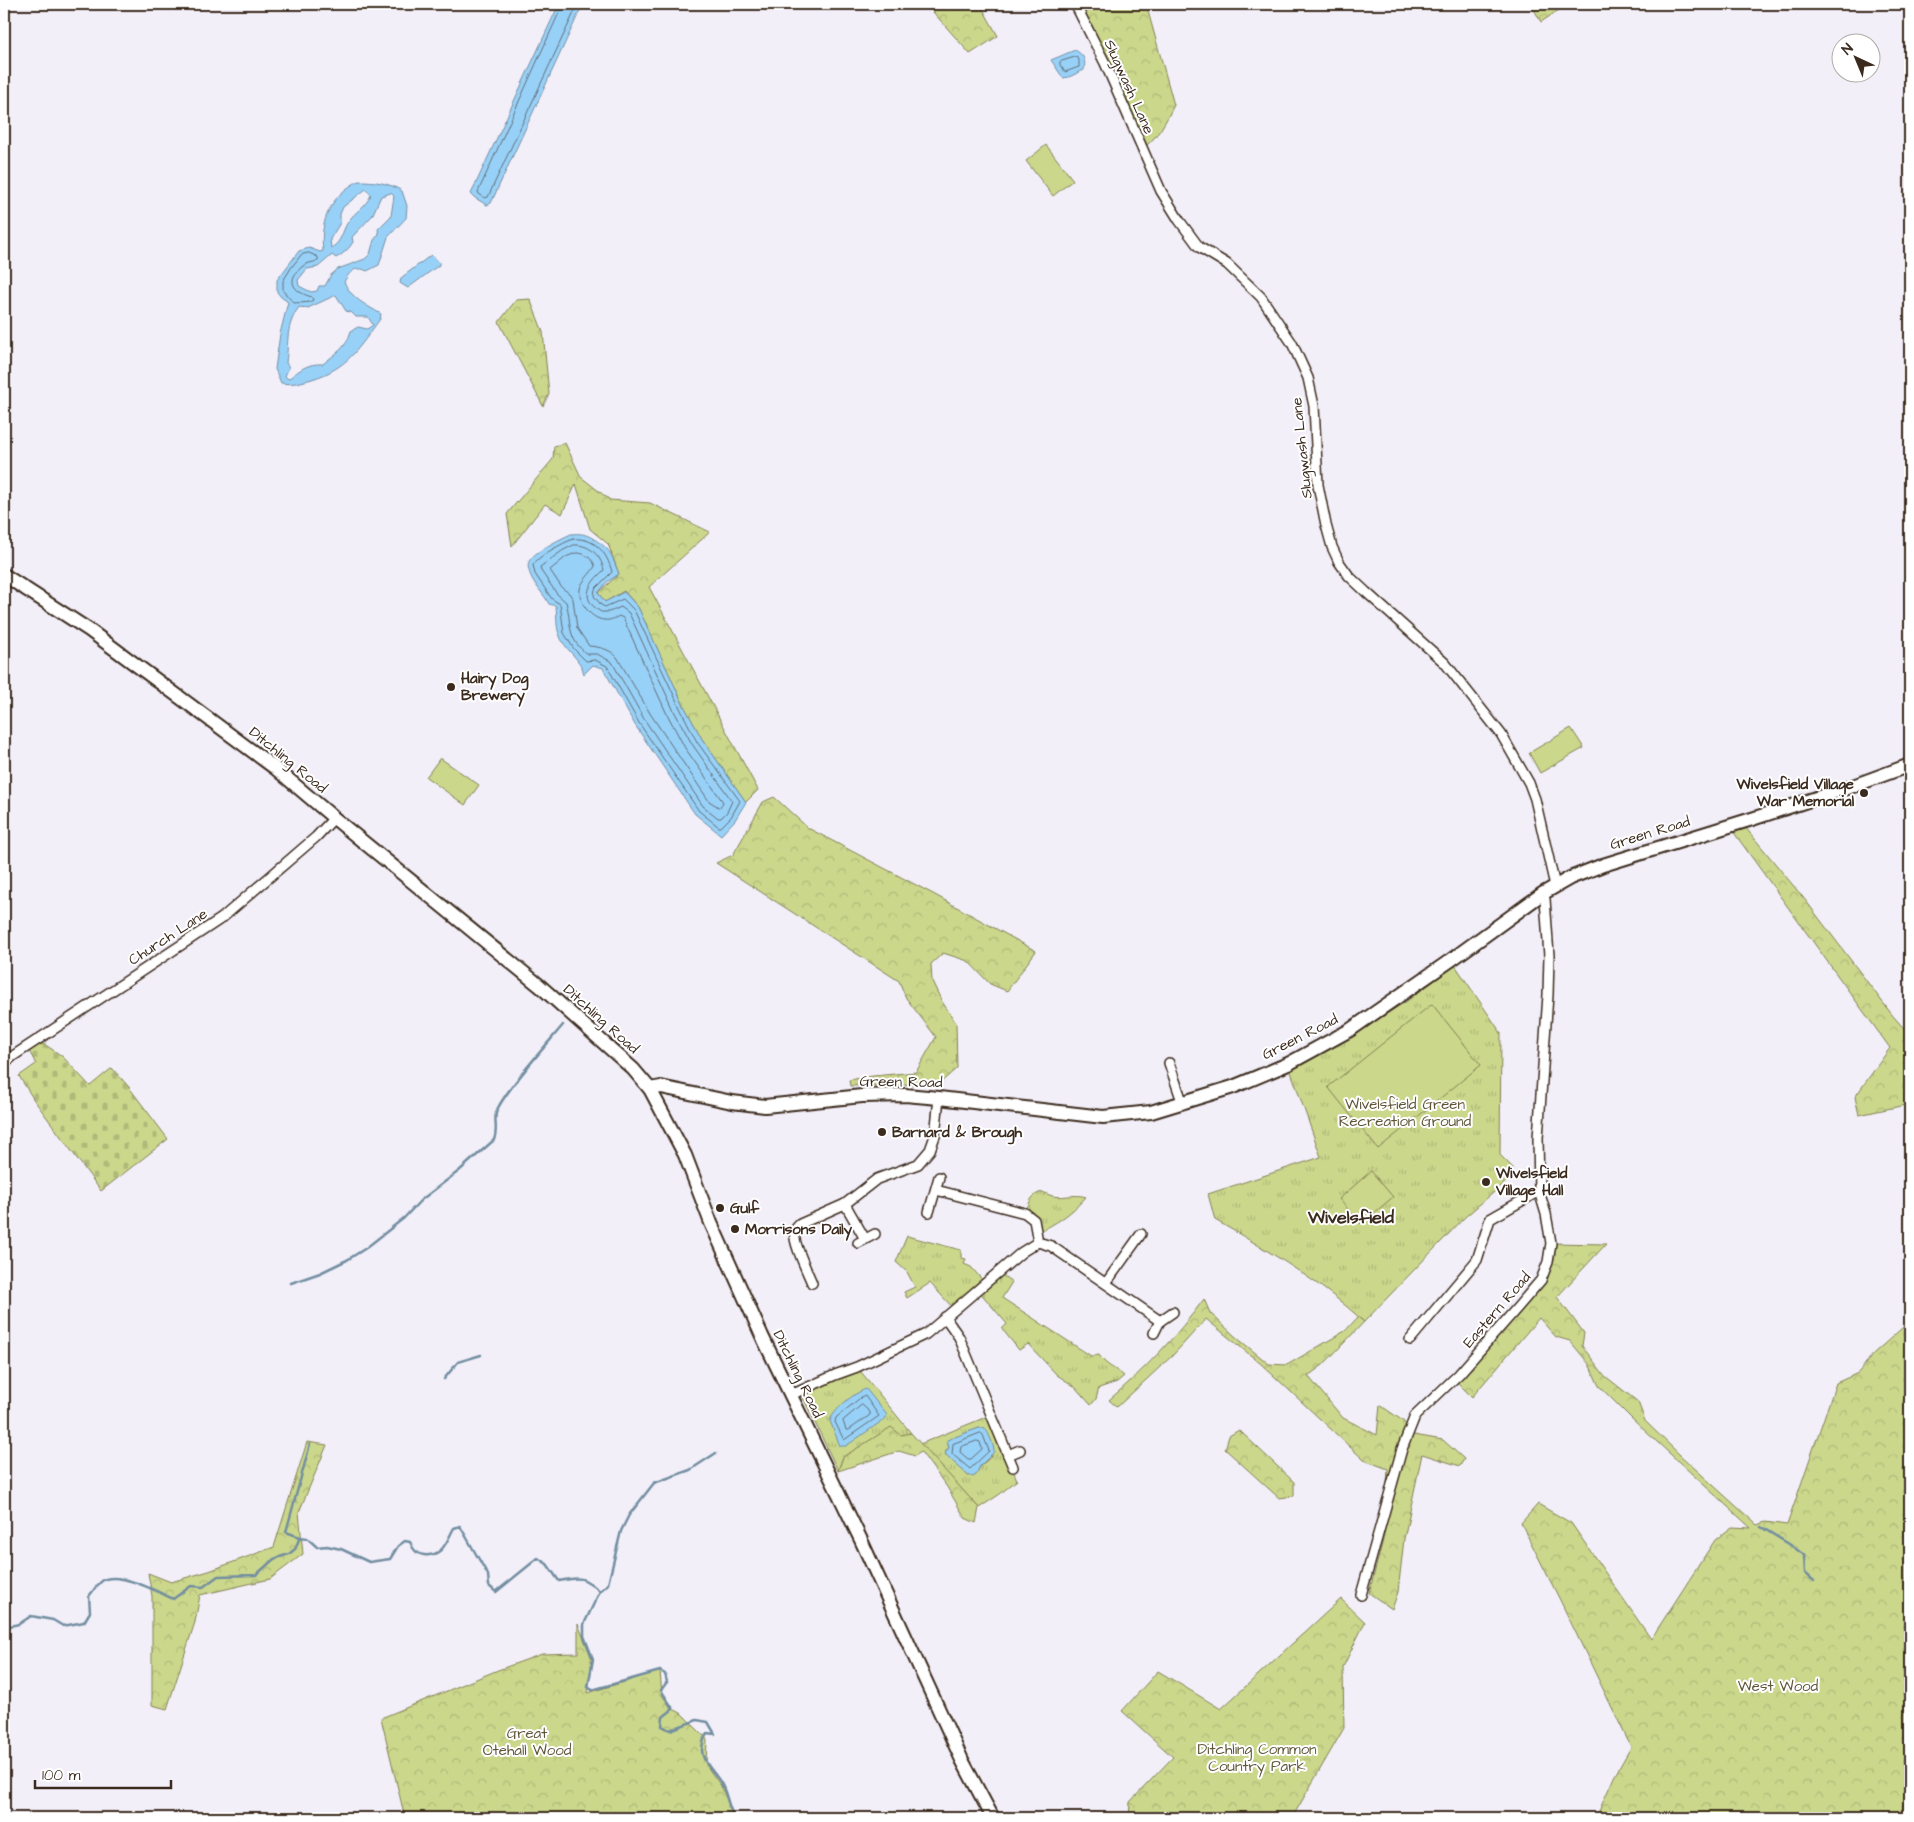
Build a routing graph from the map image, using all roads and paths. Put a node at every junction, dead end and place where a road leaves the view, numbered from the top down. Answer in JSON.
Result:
{"nodes":[{"id":1,"x":1074,"y":4,"type":"edge"},
{"id":2,"x":4,"y":575,"type":"edge"},
{"id":3,"x":1910,"y":765,"type":"edge"},
{"id":4,"x":334,"y":818,"type":"junction"},
{"id":5,"x":1554,"y":886,"type":"junction"},
{"id":6,"x":1542,"y":894,"type":"junction"},
{"id":7,"x":1169,"y":1063,"type":"dead end"},
{"id":8,"x":4,"y":1064,"type":"edge"},
{"id":9,"x":650,"y":1089,"type":"junction"},
{"id":10,"x":939,"y":1098,"type":"junction"},
{"id":11,"x":1183,"y":1104,"type":"junction"},
{"id":12,"x":939,"y":1177,"type":"dead end"},
{"id":13,"x":936,"y":1190,"type":"junction"},
{"id":14,"x":1539,"y":1191,"type":"junction"},
{"id":15,"x":846,"y":1204,"type":"junction"},
{"id":16,"x":929,"y":1212,"type":"dead end"},
{"id":17,"x":875,"y":1234,"type":"dead end"},
{"id":18,"x":1141,"y":1234,"type":"dead end"},
{"id":19,"x":1038,"y":1242,"type":"junction"},
{"id":20,"x":812,"y":1283,"type":"dead end"},
{"id":21,"x":1106,"y":1283,"type":"junction"},
{"id":22,"x":1173,"y":1312,"type":"dead end"},
{"id":23,"x":945,"y":1317,"type":"junction"},
{"id":24,"x":1160,"y":1321,"type":"junction"},
{"id":25,"x":1154,"y":1333,"type":"dead end"},
{"id":26,"x":1410,"y":1340,"type":"dead end"},
{"id":27,"x":791,"y":1395,"type":"junction"},
{"id":28,"x":1020,"y":1450,"type":"dead end"},
{"id":29,"x":1008,"y":1455,"type":"junction"},
{"id":30,"x":1013,"y":1467,"type":"dead end"},
{"id":31,"x":1361,"y":1595,"type":"dead end"},
{"id":32,"x":993,"y":1818,"type":"edge"}],
"edges":[{"from":1,"to":5,"type":"street","name":"Slugwash Lane"},
{"from":2,"to":4,"type":"main road","name":"Ditchling Road"},
{"from":3,"to":5,"type":"main road","name":"Green Road"},
{"from":4,"to":8,"type":"street","name":"Church Lane"},
{"from":4,"to":9,"type":"main road","name":"Ditchling Road"},
{"from":5,"to":6,"type":"main road","name":"Green Road"},
{"from":6,"to":11,"type":"main road","name":"Green Road"},
{"from":6,"to":14,"type":"street","name":"Eastern Road"},
{"from":7,"to":11,"type":"street"},
{"from":9,"to":10,"type":"main road","name":"Green Road"},
{"from":9,"to":27,"type":"main road","name":"Ditchling Road"},
{"from":10,"to":11,"type":"main road","name":"Green Road"},
{"from":10,"to":15,"type":"street"},
{"from":12,"to":13,"type":"street"},
{"from":13,"to":16,"type":"street"},
{"from":13,"to":19,"type":"street"},
{"from":14,"to":26,"type":"street"},
{"from":14,"to":31,"type":"street","name":"Eastern Road"},
{"from":15,"to":17,"type":"street"},
{"from":15,"to":20,"type":"street"},
{"from":18,"to":21,"type":"street"},
{"from":19,"to":21,"type":"street"},
{"from":19,"to":23,"type":"street"},
{"from":21,"to":24,"type":"street"},
{"from":22,"to":24,"type":"street"},
{"from":23,"to":27,"type":"street"},
{"from":23,"to":29,"type":"street"},
{"from":24,"to":25,"type":"street"},
{"from":27,"to":32,"type":"main road","name":"Ditchling Road"},
{"from":28,"to":29,"type":"street"},
{"from":29,"to":30,"type":"street"}]}
